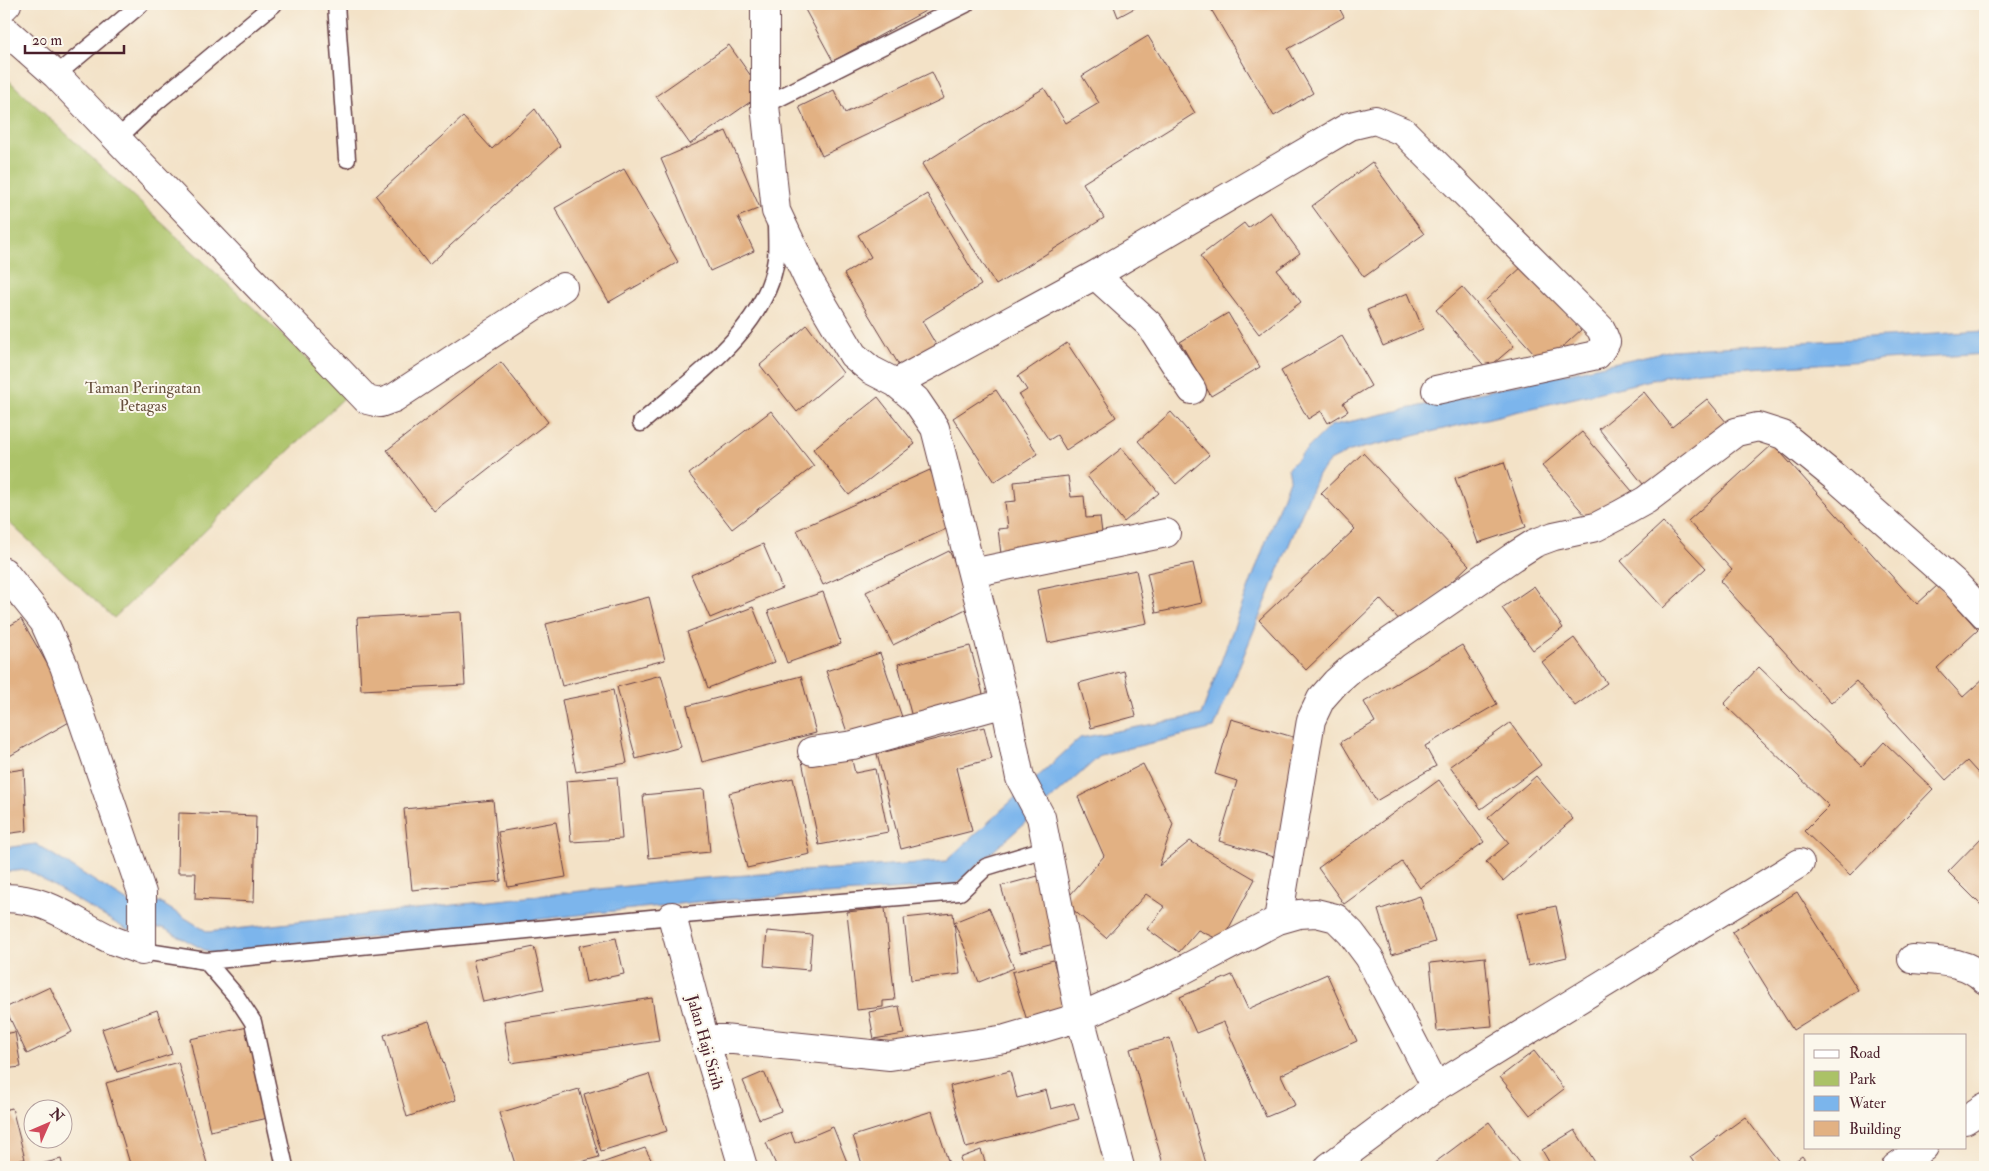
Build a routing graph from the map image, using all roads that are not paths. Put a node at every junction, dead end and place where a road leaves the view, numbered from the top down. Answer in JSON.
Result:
{"nodes":[{"id":1,"x":7,"y":4,"type":"edge"},
{"id":2,"x":141,"y":4,"type":"edge"},
{"id":3,"x":274,"y":4,"type":"edge"},
{"id":4,"x":336,"y":4,"type":"edge"},
{"id":5,"x":766,"y":4,"type":"edge"},
{"id":6,"x":966,"y":4,"type":"edge"},
{"id":7,"x":4,"y":6,"type":"edge"},
{"id":8,"x":4,"y":28,"type":"edge"},
{"id":9,"x":56,"y":75,"type":"junction"},
{"id":10,"x":765,"y":105,"type":"junction"},
{"id":11,"x":117,"y":139,"type":"junction"},
{"id":12,"x":347,"y":159,"type":"dead end"},
{"id":13,"x":776,"y":211,"type":"junction"},
{"id":14,"x":1095,"y":275,"type":"junction"},
{"id":15,"x":563,"y":287,"type":"dead end"},
{"id":16,"x":896,"y":383,"type":"junction"},
{"id":17,"x":1192,"y":390,"type":"dead end"},
{"id":18,"x":1436,"y":390,"type":"dead end"},
{"id":19,"x":641,"y":423,"type":"dead end"},
{"id":20,"x":1166,"y":533,"type":"dead end"},
{"id":21,"x":972,"y":573,"type":"junction"},
{"id":22,"x":7,"y":581,"type":"edge"},
{"id":23,"x":1985,"y":615,"type":"edge"},
{"id":24,"x":1005,"y":703,"type":"junction"},
{"id":25,"x":812,"y":751,"type":"dead end"},
{"id":26,"x":1048,"y":848,"type":"junction"},
{"id":27,"x":1800,"y":863,"type":"dead end"},
{"id":28,"x":4,"y":898,"type":"edge"},
{"id":29,"x":672,"y":916,"type":"junction"},
{"id":30,"x":1278,"y":920,"type":"junction"},
{"id":31,"x":142,"y":951,"type":"junction"},
{"id":32,"x":1912,"y":959,"type":"dead end"},
{"id":33,"x":206,"y":961,"type":"junction"},
{"id":34,"x":1985,"y":980,"type":"edge"},
{"id":35,"x":1080,"y":1017,"type":"junction"},
{"id":36,"x":704,"y":1037,"type":"junction"},
{"id":37,"x":1436,"y":1087,"type":"junction"},
{"id":38,"x":1985,"y":1107,"type":"edge"},
{"id":39,"x":1966,"y":1119,"type":"edge"},
{"id":40,"x":1923,"y":1148,"type":"edge"},
{"id":41,"x":286,"y":1167,"type":"edge"},
{"id":42,"x":743,"y":1167,"type":"edge"},
{"id":43,"x":1120,"y":1167,"type":"edge"},
{"id":44,"x":1329,"y":1167,"type":"edge"},
{"id":45,"x":1896,"y":1167,"type":"edge"}],
"edges":[{"from":1,"to":7,"type":"street"},
{"from":2,"to":9,"type":"lane"},
{"from":3,"to":11,"type":"lane"},
{"from":4,"to":12,"type":"lane"},
{"from":5,"to":10,"type":"street"},
{"from":6,"to":10,"type":"lane"},
{"from":8,"to":9,"type":"street"},
{"from":9,"to":11,"type":"street"},
{"from":10,"to":13,"type":"street"},
{"from":11,"to":15,"type":"street"},
{"from":13,"to":16,"type":"street"},
{"from":13,"to":19,"type":"lane"},
{"from":14,"to":16,"type":"street"},
{"from":14,"to":17,"type":"street"},
{"from":14,"to":18,"type":"street"},
{"from":16,"to":21,"type":"street"},
{"from":20,"to":21,"type":"street"},
{"from":21,"to":24,"type":"street"},
{"from":22,"to":31,"type":"street"},
{"from":23,"to":30,"type":"street"},
{"from":24,"to":25,"type":"street"},
{"from":24,"to":26,"type":"street"},
{"from":26,"to":29,"type":"lane"},
{"from":26,"to":35,"type":"street"},
{"from":27,"to":37,"type":"street"},
{"from":28,"to":31,"type":"street"},
{"from":29,"to":33,"type":"lane"},
{"from":29,"to":36,"type":"street","name":"Jalan Haji Sirih"},
{"from":30,"to":35,"type":"street"},
{"from":30,"to":37,"type":"street"},
{"from":31,"to":33,"type":"lane"},
{"from":32,"to":34,"type":"street"},
{"from":33,"to":41,"type":"lane"},
{"from":35,"to":36,"type":"street"},
{"from":35,"to":43,"type":"street"},
{"from":36,"to":42,"type":"street","name":"Jalan Haji Sirih"},
{"from":37,"to":44,"type":"street"},
{"from":38,"to":39,"type":"street"},
{"from":40,"to":45,"type":"street"}]}
